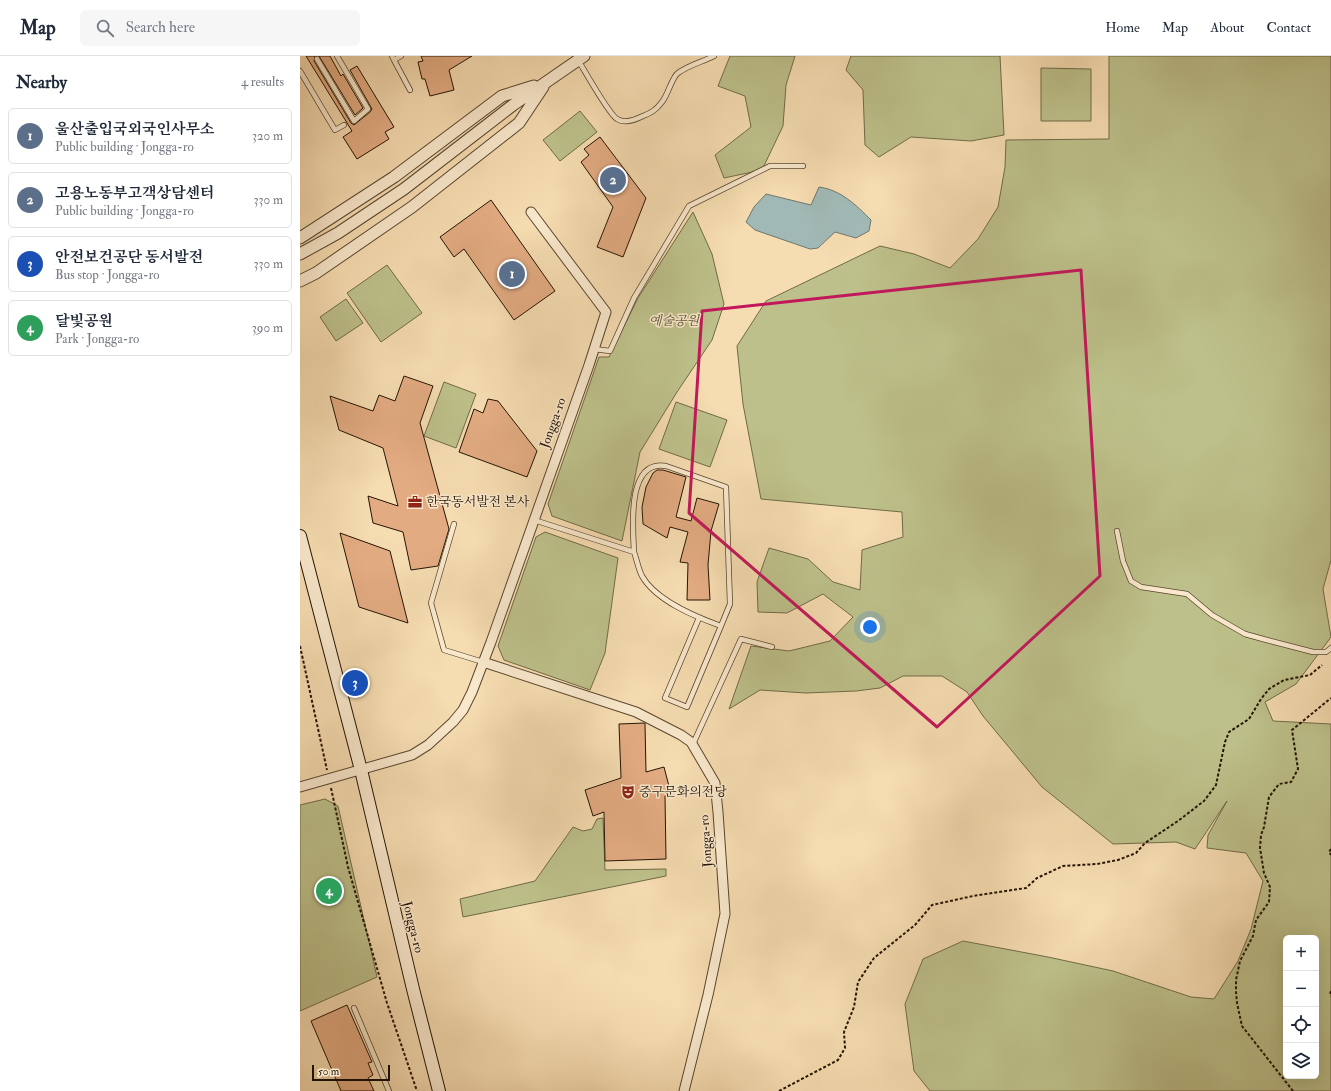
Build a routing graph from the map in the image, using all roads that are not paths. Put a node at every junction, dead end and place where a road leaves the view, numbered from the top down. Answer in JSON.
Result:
{"nodes":[{"id":1,"x":337,"y":56,"type":"edge"},
{"id":2,"x":401,"y":56,"type":"edge"},
{"id":3,"x":714,"y":56,"type":"edge"},
{"id":4,"x":393,"y":58,"type":"edge"},
{"id":5,"x":581,"y":58,"type":"edge"},
{"id":6,"x":317,"y":59,"type":"dead end"},
{"id":7,"x":300,"y":71,"type":"edge"},
{"id":8,"x":546,"y":83,"type":"junction"},
{"id":9,"x":410,"y":90,"type":"dead end"},
{"id":10,"x":344,"y":125,"type":"dead end"},
{"id":11,"x":803,"y":166,"type":"dead end"},
{"id":12,"x":531,"y":212,"type":"dead end"},
{"id":13,"x":300,"y":238,"type":"edge"},
{"id":14,"x":300,"y":254,"type":"edge"},
{"id":15,"x":300,"y":281,"type":"edge"},
{"id":16,"x":594,"y":349,"type":"junction"},
{"id":17,"x":534,"y":520,"type":"junction"},
{"id":18,"x":454,"y":524,"type":"dead end"},
{"id":19,"x":1117,"y":531,"type":"dead end"},
{"id":20,"x":300,"y":536,"type":"edge"},
{"id":21,"x":634,"y":552,"type":"junction"},
{"id":22,"x":698,"y":618,"type":"junction"},
{"id":23,"x":721,"y":626,"type":"junction"},
{"id":24,"x":772,"y":647,"type":"dead end"},
{"id":25,"x":1331,"y":648,"type":"edge"},
{"id":26,"x":484,"y":662,"type":"junction"},
{"id":27,"x":693,"y":744,"type":"junction"},
{"id":28,"x":361,"y":770,"type":"junction"},
{"id":29,"x":300,"y":787,"type":"edge"},
{"id":30,"x":354,"y":1008,"type":"dead end"},
{"id":31,"x":389,"y":1091,"type":"edge"},
{"id":32,"x":439,"y":1091,"type":"edge"},
{"id":33,"x":684,"y":1091,"type":"edge"}],
"edges":[{"from":1,"to":6,"type":"lane"},
{"from":2,"to":4,"type":"lane"},
{"from":3,"to":5,"type":"lane"},
{"from":4,"to":9,"type":"lane"},
{"from":5,"to":8,"type":"street"},
{"from":7,"to":10,"type":"lane"},
{"from":8,"to":13,"type":"street"},
{"from":8,"to":14,"type":"street"},
{"from":8,"to":15,"type":"street"},
{"from":11,"to":16,"type":"lane"},
{"from":12,"to":16,"type":"street","name":"Jongga-ro"},
{"from":16,"to":17,"type":"street","name":"Jongga-ro"},
{"from":17,"to":21,"type":"lane"},
{"from":17,"to":26,"type":"street","name":"Jongga-ro"},
{"from":18,"to":26,"type":"lane"},
{"from":19,"to":25,"type":"lane"},
{"from":20,"to":28,"type":"main road","name":"Jongga-ro"},
{"from":21,"to":22,"type":"lane"},
{"from":21,"to":23,"type":"lane"},
{"from":22,"to":23,"type":"lane"},
{"from":22,"to":23,"type":"lane"},
{"from":24,"to":27,"type":"lane"},
{"from":26,"to":27,"type":"street","name":"Jongga-ro"},
{"from":26,"to":28,"type":"street","name":"Jongga-ro"},
{"from":27,"to":33,"type":"street","name":"Jongga-ro"},
{"from":28,"to":29,"type":"street","name":"Jongga-ro"},
{"from":28,"to":32,"type":"main road","name":"Jongga-ro"},
{"from":30,"to":31,"type":"lane"}]}
